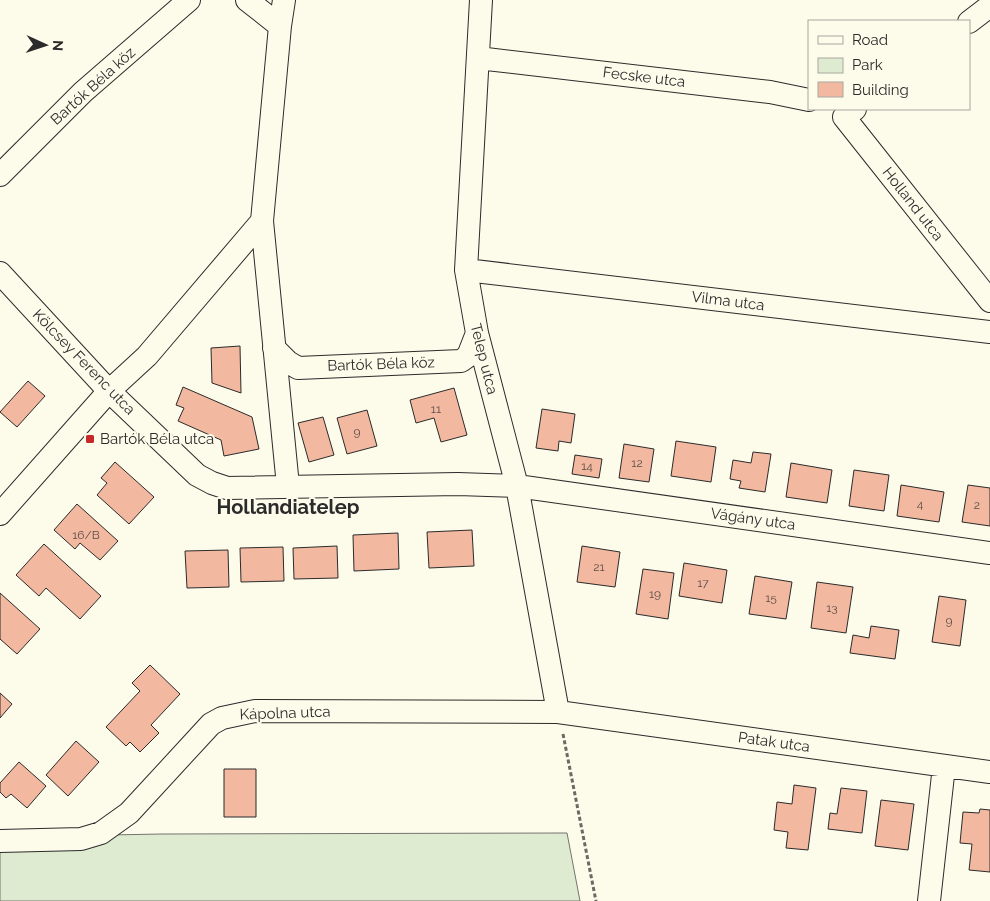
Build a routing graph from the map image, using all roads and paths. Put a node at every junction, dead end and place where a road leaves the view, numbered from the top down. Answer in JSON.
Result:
{"nodes":[{"id":1,"x":189,"y":0,"type":"edge"},
{"id":2,"x":247,"y":0,"type":"edge"},
{"id":3,"x":284,"y":0,"type":"edge"},
{"id":4,"x":481,"y":0,"type":"edge"},
{"id":5,"x":990,"y":6,"type":"edge"},
{"id":6,"x":970,"y":21,"type":"edge"},
{"id":7,"x":280,"y":26,"type":"junction"},
{"id":8,"x":478,"y":58,"type":"junction"},
{"id":9,"x":808,"y":100,"type":"edge"},
{"id":10,"x":845,"y":112,"type":"edge"},
{"id":11,"x":0,"y":175,"type":"edge"},
{"id":12,"x":262,"y":221,"type":"junction"},
{"id":13,"x":466,"y":270,"type":"junction"},
{"id":14,"x":0,"y":273,"type":"edge"},
{"id":15,"x":990,"y":301,"type":"edge"},
{"id":16,"x":990,"y":332,"type":"edge"},
{"id":17,"x":476,"y":333,"type":"junction"},
{"id":18,"x":274,"y":348,"type":"junction"},
{"id":19,"x":109,"y":391,"type":"junction"},
{"id":20,"x":288,"y":486,"type":"junction"},
{"id":21,"x":517,"y":486,"type":"junction"},
{"id":22,"x":0,"y":514,"type":"edge"},
{"id":23,"x":990,"y":553,"type":"edge"},
{"id":24,"x":558,"y":712,"type":"junction"},
{"id":25,"x":944,"y":766,"type":"junction"},
{"id":26,"x":990,"y":772,"type":"edge"},
{"id":27,"x":0,"y":840,"type":"edge"},
{"id":28,"x":596,"y":901,"type":"edge"},
{"id":29,"x":929,"y":901,"type":"edge"}],
"edges":[{"from":1,"to":11,"type":"street","name":"Bartók Béla köz"},
{"from":2,"to":7,"type":"street"},
{"from":3,"to":7,"type":"street"},
{"from":4,"to":8,"type":"street","name":"Telep utca"},
{"from":5,"to":6,"type":"street"},
{"from":7,"to":12,"type":"street"},
{"from":8,"to":9,"type":"street","name":"Fecske utca"},
{"from":8,"to":13,"type":"street","name":"Telep utca"},
{"from":10,"to":15,"type":"street","name":"Holland utca"},
{"from":12,"to":18,"type":"street"},
{"from":12,"to":19,"type":"street"},
{"from":13,"to":16,"type":"street","name":"Vilma utca"},
{"from":13,"to":17,"type":"street","name":"Telep utca"},
{"from":14,"to":19,"type":"street","name":"Kölcsey Ferenc utca"},
{"from":17,"to":18,"type":"street","name":"Bartók Béla köz"},
{"from":17,"to":21,"type":"street","name":"Telep utca"},
{"from":18,"to":20,"type":"street"},
{"from":19,"to":20,"type":"street","name":"Kölcsey Ferenc utca"},
{"from":19,"to":22,"type":"street"},
{"from":20,"to":21,"type":"street","name":"Kölcsey Ferenc utca"},
{"from":21,"to":23,"type":"street","name":"Vágány utca"},
{"from":21,"to":24,"type":"street","name":"Telep utca"},
{"from":24,"to":25,"type":"street","name":"Patak utca"},
{"from":24,"to":27,"type":"street","name":"Kápolna utca"},
{"from":24,"to":28,"type":"path"},
{"from":25,"to":26,"type":"street","name":"Patak utca"},
{"from":25,"to":29,"type":"street"}]}
